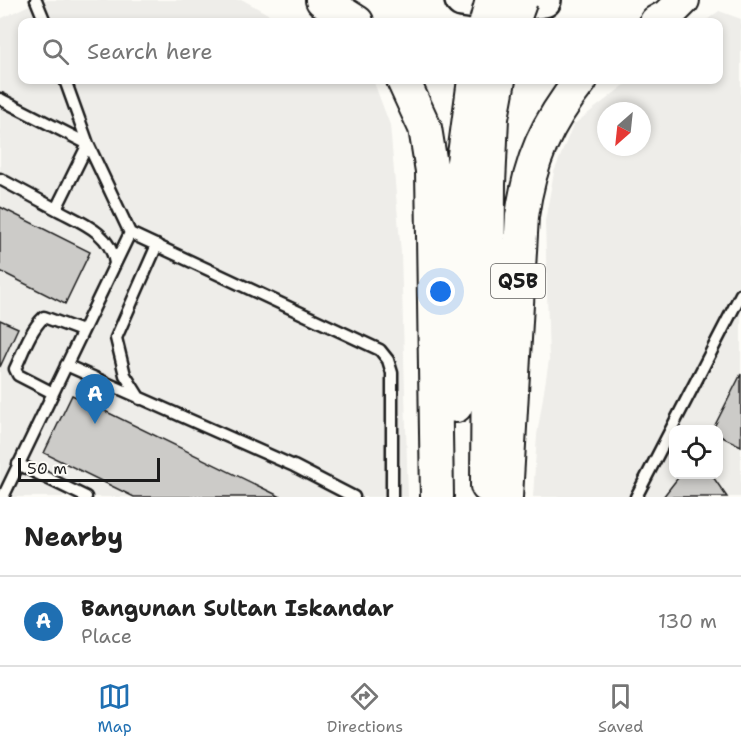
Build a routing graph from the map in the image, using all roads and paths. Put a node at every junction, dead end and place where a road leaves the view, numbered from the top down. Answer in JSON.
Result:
{"nodes":[{"id":1,"x":36,"y":0,"type":"edge"},
{"id":2,"x":322,"y":0,"type":"edge"},
{"id":3,"x":462,"y":0,"type":"edge"},
{"id":4,"x":492,"y":0,"type":"edge"},
{"id":5,"x":521,"y":0,"type":"edge"},
{"id":6,"x":544,"y":0,"type":"edge"},
{"id":7,"x":683,"y":0,"type":"edge"},
{"id":8,"x":43,"y":18,"type":"edge"},
{"id":9,"x":351,"y":18,"type":"edge"},
{"id":10,"x":487,"y":18,"type":"edge"},
{"id":11,"x":514,"y":18,"type":"edge"},
{"id":12,"x":663,"y":18,"type":"edge"},
{"id":13,"x":66,"y":84,"type":"edge"},
{"id":14,"x":406,"y":84,"type":"edge"},
{"id":15,"x":473,"y":84,"type":"edge"},
{"id":16,"x":498,"y":84,"type":"edge"},
{"id":17,"x":578,"y":84,"type":"edge"},
{"id":18,"x":0,"y":99,"type":"edge"},
{"id":19,"x":88,"y":144,"type":"junction"},
{"id":20,"x":0,"y":179,"type":"edge"},
{"id":21,"x":56,"y":209,"type":"junction"},
{"id":22,"x":130,"y":233,"type":"junction"},
{"id":23,"x":157,"y":245,"type":"junction"},
{"id":24,"x":115,"y":263,"type":"junction"},
{"id":25,"x":741,"y":294,"type":"edge"},
{"id":26,"x":82,"y":331,"type":"junction"},
{"id":27,"x":66,"y":365,"type":"junction"},
{"id":28,"x":53,"y":393,"type":"junction"},
{"id":29,"x":140,"y":399,"type":"junction"},
{"id":30,"x":18,"y":465,"type":"junction"},
{"id":31,"x":3,"y":497,"type":"edge"},
{"id":32,"x":86,"y":497,"type":"edge"},
{"id":33,"x":354,"y":497,"type":"edge"},
{"id":34,"x":392,"y":497,"type":"edge"},
{"id":35,"x":437,"y":497,"type":"edge"},
{"id":36,"x":455,"y":497,"type":"edge"},
{"id":37,"x":486,"y":497,"type":"edge"},
{"id":38,"x":506,"y":497,"type":"edge"},
{"id":39,"x":636,"y":497,"type":"edge"}],
"edges":[{"from":1,"to":8,"type":"lane"},
{"from":2,"to":9,"type":"main road"},
{"from":3,"to":6,"type":"highway"},
{"from":4,"to":10,"type":"main road","bridge":true},
{"from":5,"to":11,"type":"main road","bridge":true},
{"from":7,"to":12,"type":"main road"},
{"from":13,"to":19,"type":"lane"},
{"from":14,"to":35,"type":"main road"},
{"from":15,"to":36,"type":"main road"},
{"from":16,"to":37,"type":"main road"},
{"from":17,"to":38,"type":"main road","number":"Q5B"},
{"from":18,"to":19,"type":"lane"},
{"from":19,"to":21,"type":"lane"},
{"from":19,"to":22,"type":"lane"},
{"from":20,"to":21,"type":"lane"},
{"from":21,"to":24,"type":"lane"},
{"from":22,"to":23,"type":"lane"},
{"from":22,"to":24,"type":"lane"},
{"from":23,"to":29,"type":"lane"},
{"from":23,"to":34,"type":"lane"},
{"from":24,"to":26,"type":"lane"},
{"from":25,"to":39,"type":"lane"},
{"from":26,"to":27,"type":"lane"},
{"from":26,"to":28,"type":"lane"},
{"from":27,"to":28,"type":"lane"},
{"from":27,"to":29,"type":"lane"},
{"from":28,"to":30,"type":"lane"},
{"from":29,"to":33,"type":"lane"},
{"from":30,"to":31,"type":"lane"},
{"from":30,"to":32,"type":"lane"}]}
